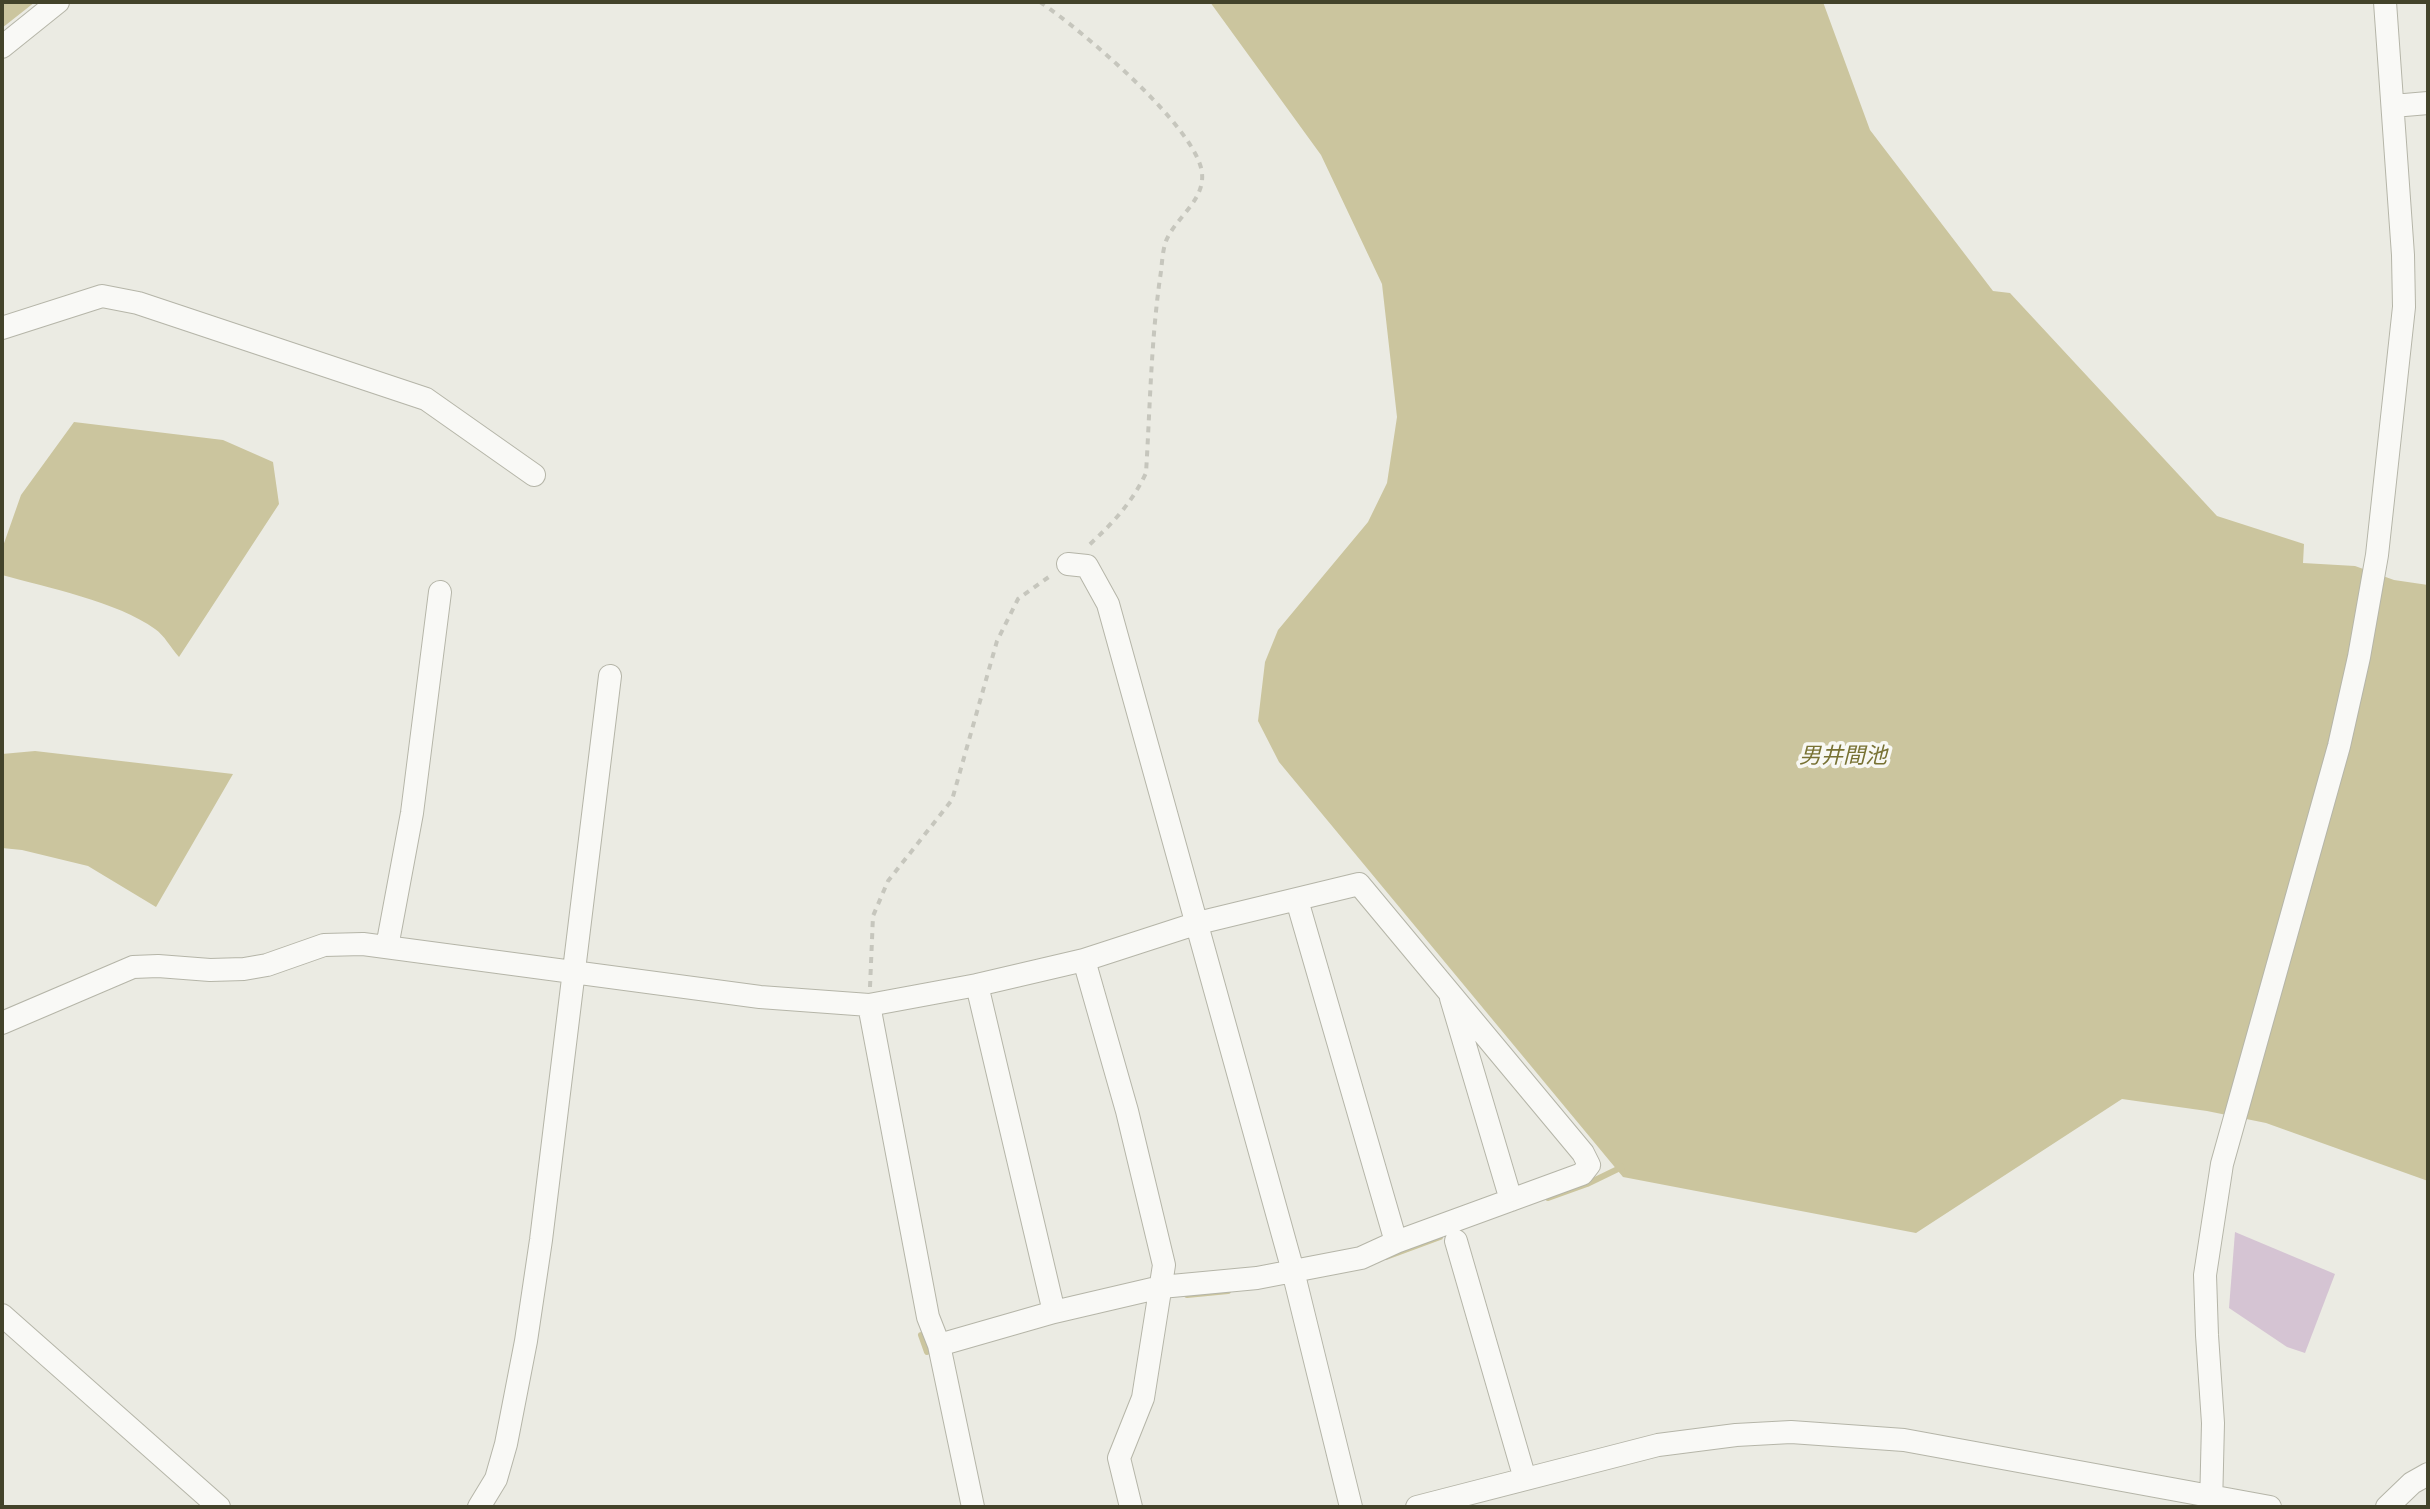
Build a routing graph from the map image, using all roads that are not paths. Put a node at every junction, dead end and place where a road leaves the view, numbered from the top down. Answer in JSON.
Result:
{"nodes":[{"id":1,"x":58,"y":2,"type":"edge"},
{"id":2,"x":2385,"y":2,"type":"edge"},
{"id":3,"x":2,"y":47,"type":"edge"},
{"id":4,"x":2428,"y":103,"type":"edge"},
{"id":5,"x":2393,"y":106,"type":"junction"},
{"id":6,"x":2,"y":328,"type":"edge"},
{"id":7,"x":534,"y":475,"type":"dead end"},
{"id":8,"x":1068,"y":564,"type":"road end"},
{"id":9,"x":440,"y":592,"type":"dead end"},
{"id":10,"x":610,"y":676,"type":"dead end"},
{"id":11,"x":1297,"y":900,"type":"junction"},
{"id":12,"x":1198,"y":923,"type":"junction"},
{"id":13,"x":387,"y":947,"type":"junction"},
{"id":14,"x":1084,"y":960,"type":"junction"},
{"id":15,"x":574,"y":972,"type":"junction"},
{"id":16,"x":977,"y":985,"type":"junction"},
{"id":17,"x":1449,"y":990,"type":"junction"},
{"id":18,"x":869,"y":1005,"type":"junction"},
{"id":19,"x":2,"y":1023,"type":"edge"},
{"id":20,"x":1511,"y":1200,"type":"junction"},
{"id":21,"x":1456,"y":1241,"type":"dead end"},
{"id":22,"x":1396,"y":1242,"type":"junction"},
{"id":23,"x":1293,"y":1271,"type":"junction"},
{"id":24,"x":1161,"y":1287,"type":"junction"},
{"id":25,"x":1054,"y":1312,"type":"junction"},
{"id":26,"x":2,"y":1315,"type":"edge"},
{"id":27,"x":939,"y":1345,"type":"junction"},
{"id":28,"x":2428,"y":1474,"type":"edge"},
{"id":29,"x":1525,"y":1479,"type":"junction"},
{"id":30,"x":2212,"y":1501,"type":"edge"},
{"id":31,"x":219,"y":1507,"type":"edge"},
{"id":32,"x":479,"y":1507,"type":"edge"},
{"id":33,"x":973,"y":1507,"type":"edge"},
{"id":34,"x":1131,"y":1507,"type":"edge"},
{"id":35,"x":1351,"y":1507,"type":"edge"},
{"id":36,"x":1417,"y":1507,"type":"edge"},
{"id":37,"x":2270,"y":1507,"type":"edge"},
{"id":38,"x":2387,"y":1507,"type":"edge"}],
"edges":[{"from":1,"to":3,"type":"street"},
{"from":2,"to":5,"type":"street"},
{"from":4,"to":5,"type":"street"},
{"from":5,"to":30,"type":"street"},
{"from":6,"to":7,"type":"street"},
{"from":8,"to":12,"type":"street"},
{"from":9,"to":13,"type":"street"},
{"from":10,"to":15,"type":"street"},
{"from":11,"to":12,"type":"street"},
{"from":11,"to":17,"type":"street"},
{"from":11,"to":22,"type":"street"},
{"from":12,"to":14,"type":"street"},
{"from":12,"to":23,"type":"street"},
{"from":13,"to":15,"type":"street"},
{"from":13,"to":19,"type":"street"},
{"from":14,"to":16,"type":"street"},
{"from":14,"to":24,"type":"street"},
{"from":15,"to":18,"type":"street"},
{"from":15,"to":32,"type":"street"},
{"from":16,"to":18,"type":"street"},
{"from":16,"to":25,"type":"street"},
{"from":17,"to":20,"type":"street"},
{"from":17,"to":20,"type":"street"},
{"from":18,"to":27,"type":"street"},
{"from":20,"to":22,"type":"street"},
{"from":21,"to":29,"type":"street"},
{"from":22,"to":23,"type":"street"},
{"from":23,"to":24,"type":"street"},
{"from":23,"to":35,"type":"street"},
{"from":24,"to":25,"type":"street"},
{"from":24,"to":34,"type":"street"},
{"from":25,"to":27,"type":"street"},
{"from":26,"to":31,"type":"street"},
{"from":27,"to":33,"type":"street"},
{"from":28,"to":38,"type":"street"},
{"from":29,"to":30,"type":"street"},
{"from":29,"to":36,"type":"street"},
{"from":30,"to":37,"type":"street"}]}
